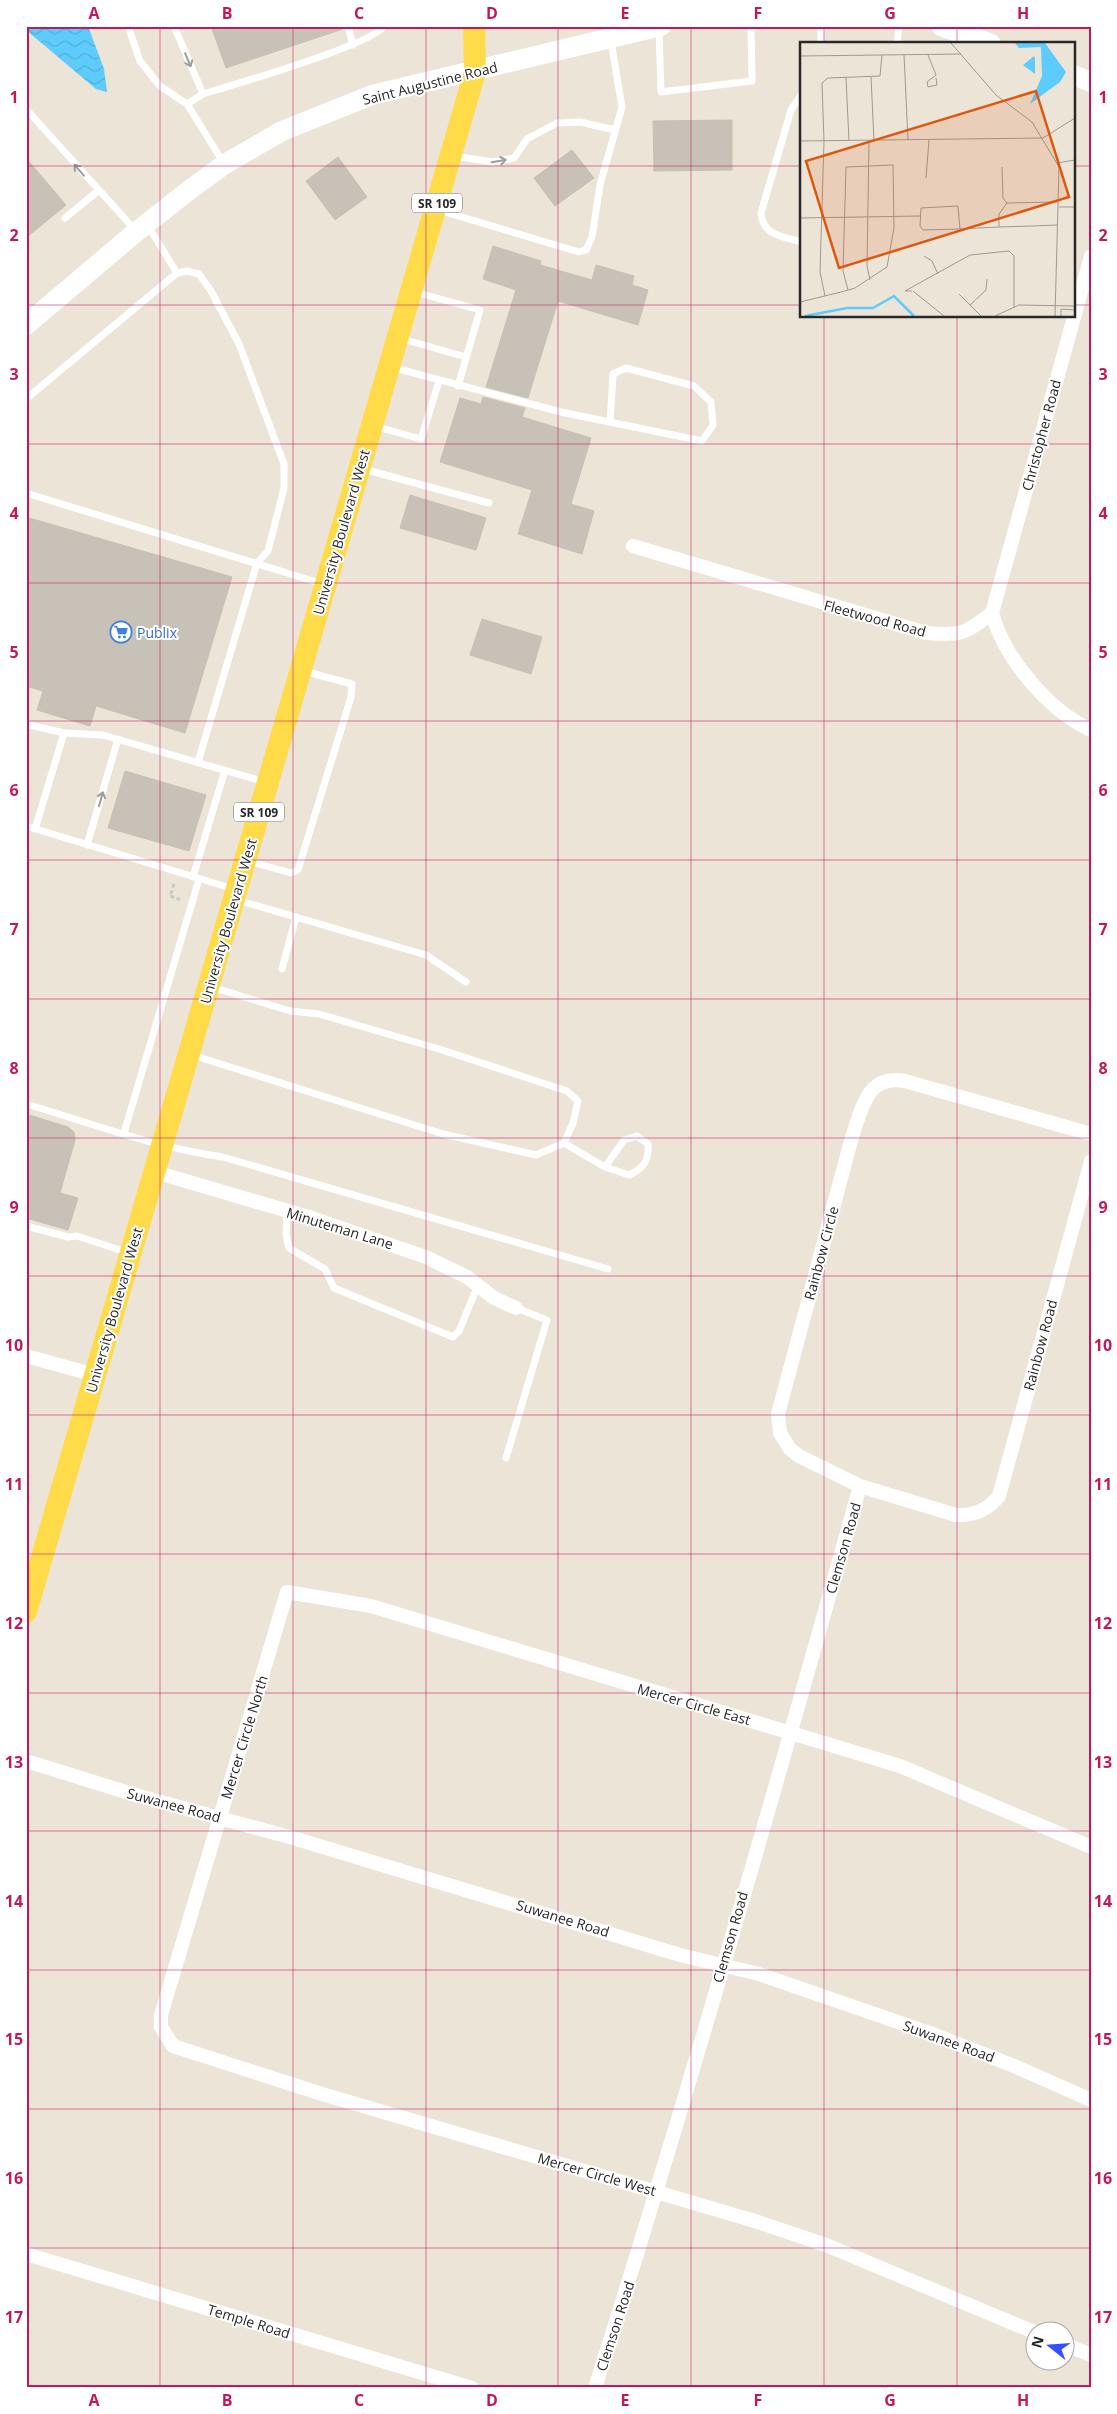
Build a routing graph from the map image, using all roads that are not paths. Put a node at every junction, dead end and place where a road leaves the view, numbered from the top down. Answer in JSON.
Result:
{"nodes":[{"id":1,"x":128,"y":26,"type":"edge"},
{"id":2,"x":174,"y":26,"type":"edge"},
{"id":3,"x":348,"y":26,"type":"edge"},
{"id":4,"x":384,"y":26,"type":"edge"},
{"id":5,"x":474,"y":26,"type":"edge"},
{"id":6,"x":660,"y":26,"type":"edge"},
{"id":7,"x":750,"y":26,"type":"edge"},
{"id":8,"x":821,"y":26,"type":"edge"},
{"id":9,"x":899,"y":26,"type":"edge"},
{"id":10,"x":941,"y":26,"type":"edge"},
{"id":11,"x":610,"y":38,"type":"junction"},
{"id":12,"x":821,"y":42,"type":"edge"},
{"id":13,"x":897,"y":42,"type":"edge"},
{"id":14,"x":985,"y":42,"type":"edge"},
{"id":15,"x":353,"y":45,"type":"junction"},
{"id":16,"x":475,"y":72,"type":"junction"},
{"id":17,"x":1074,"y":76,"type":"edge"},
{"id":18,"x":1091,"y":82,"type":"edge"},
{"id":19,"x":202,"y":94,"type":"junction"},
{"id":20,"x":800,"y":96,"type":"edge"},
{"id":21,"x":188,"y":104,"type":"junction"},
{"id":22,"x":26,"y":109,"type":"edge"},
{"id":23,"x":615,"y":130,"type":"junction"},
{"id":24,"x":451,"y":155,"type":"junction"},
{"id":25,"x":225,"y":164,"type":"junction"},
{"id":26,"x":98,"y":191,"type":"junction"},
{"id":27,"x":435,"y":209,"type":"junction"},
{"id":28,"x":65,"y":218,"type":"dead end"},
{"id":29,"x":141,"y":228,"type":"junction"},
{"id":30,"x":800,"y":242,"type":"edge"},
{"id":31,"x":1091,"y":256,"type":"edge"},
{"id":32,"x":177,"y":272,"type":"junction"},
{"id":33,"x":412,"y":291,"type":"junction"},
{"id":34,"x":1074,"y":317,"type":"edge"},
{"id":35,"x":1074,"y":318,"type":"edge"},
{"id":36,"x":26,"y":325,"type":"edge"},
{"id":37,"x":398,"y":337,"type":"junction"},
{"id":38,"x":466,"y":357,"type":"junction"},
{"id":39,"x":389,"y":366,"type":"junction"},
{"id":40,"x":439,"y":381,"type":"junction"},
{"id":41,"x":458,"y":386,"type":"junction"},
{"id":42,"x":26,"y":399,"type":"edge"},
{"id":43,"x":610,"y":422,"type":"junction"},
{"id":44,"x":372,"y":426,"type":"junction"},
{"id":45,"x":360,"y":468,"type":"junction"},
{"id":46,"x":26,"y":494,"type":"edge"},
{"id":47,"x":489,"y":503,"type":"dead end"},
{"id":48,"x":632,"y":546,"type":"dead end"},
{"id":49,"x":257,"y":563,"type":"junction"},
{"id":50,"x":326,"y":585,"type":"junction"},
{"id":51,"x":992,"y":613,"type":"junction"},
{"id":52,"x":301,"y":670,"type":"junction"},
{"id":53,"x":26,"y":724,"type":"edge"},
{"id":54,"x":1091,"y":730,"type":"edge"},
{"id":55,"x":64,"y":734,"type":"junction"},
{"id":56,"x":118,"y":739,"type":"junction"},
{"id":57,"x":198,"y":762,"type":"junction"},
{"id":58,"x":225,"y":770,"type":"junction"},
{"id":59,"x":268,"y":783,"type":"junction"},
{"id":60,"x":26,"y":826,"type":"edge"},
{"id":61,"x":35,"y":829,"type":"junction"},
{"id":62,"x":87,"y":845,"type":"junction"},
{"id":63,"x":245,"y":860,"type":"junction"},
{"id":64,"x":196,"y":878,"type":"junction"},
{"id":65,"x":235,"y":894,"type":"junction"},
{"id":66,"x":296,"y":917,"type":"junction"},
{"id":67,"x":282,"y":969,"type":"dead end"},
{"id":68,"x":466,"y":982,"type":"dead end"},
{"id":69,"x":209,"y":986,"type":"junction"},
{"id":70,"x":189,"y":1054,"type":"junction"},
{"id":71,"x":26,"y":1104,"type":"edge"},
{"id":72,"x":124,"y":1133,"type":"junction"},
{"id":73,"x":1091,"y":1134,"type":"edge"},
{"id":74,"x":564,"y":1143,"type":"junction"},
{"id":75,"x":163,"y":1145,"type":"junction"},
{"id":76,"x":1091,"y":1161,"type":"edge"},
{"id":77,"x":605,"y":1167,"type":"junction"},
{"id":78,"x":154,"y":1172,"type":"junction"},
{"id":79,"x":287,"y":1211,"type":"junction"},
{"id":80,"x":26,"y":1226,"type":"edge"},
{"id":81,"x":131,"y":1254,"type":"junction"},
{"id":82,"x":608,"y":1269,"type":"dead end"},
{"id":83,"x":478,"y":1284,"type":"junction"},
{"id":84,"x":516,"y":1308,"type":"joint"},
{"id":85,"x":26,"y":1356,"type":"edge"},
{"id":86,"x":95,"y":1375,"type":"junction"},
{"id":87,"x":506,"y":1458,"type":"dead end"},
{"id":88,"x":860,"y":1486,"type":"junction"},
{"id":89,"x":971,"y":1516,"type":"joint"},
{"id":90,"x":287,"y":1592,"type":"joint"},
{"id":91,"x":26,"y":1612,"type":"edge"},
{"id":92,"x":791,"y":1731,"type":"junction"},
{"id":93,"x":26,"y":1761,"type":"edge"},
{"id":94,"x":220,"y":1818,"type":"junction"},
{"id":95,"x":1091,"y":1847,"type":"edge"},
{"id":96,"x":722,"y":1965,"type":"junction"},
{"id":97,"x":161,"y":2026,"type":"joint"},
{"id":98,"x":1091,"y":2100,"type":"edge"},
{"id":99,"x":655,"y":2191,"type":"junction"},
{"id":100,"x":26,"y":2254,"type":"edge"},
{"id":101,"x":1024,"y":2328,"type":"edge"},
{"id":102,"x":1074,"y":2348,"type":"edge"},
{"id":103,"x":1091,"y":2355,"type":"edge"},
{"id":104,"x":472,"y":2388,"type":"edge"},
{"id":105,"x":595,"y":2388,"type":"edge"}],
"edges":[{"from":1,"to":21,"type":"lane"},
{"from":2,"to":19,"type":"lane","one_way":true},
{"from":3,"to":15,"type":"lane"},
{"from":4,"to":15,"type":"lane"},
{"from":5,"to":16,"type":"main road","name":"University Boulevard West","number":"SR 109"},
{"from":6,"to":7,"type":"lane"},
{"from":6,"to":11,"type":"main road","name":"Saint Augustine Road"},
{"from":8,"to":12,"type":"lane"},
{"from":9,"to":13,"type":"lane"},
{"from":10,"to":14,"type":"main road"},
{"from":11,"to":16,"type":"main road","name":"Saint Augustine Road"},
{"from":11,"to":23,"type":"lane"},
{"from":15,"to":19,"type":"lane"},
{"from":16,"to":24,"type":"main road","name":"University Boulevard West","number":"SR 109"},
{"from":16,"to":25,"type":"main road","name":"Saint Augustine Road"},
{"from":17,"to":18,"type":"main road"},
{"from":19,"to":21,"type":"lane"},
{"from":20,"to":30,"type":"lane"},
{"from":21,"to":25,"type":"lane"},
{"from":26,"to":22,"type":"lane","one_way":true},
{"from":24,"to":23,"type":"lane","one_way":true},
{"from":23,"to":27,"type":"lane"},
{"from":24,"to":27,"type":"main road","name":"University Boulevard West","number":"SR 109"},
{"from":25,"to":29,"type":"main road","name":"Saint Augustine Road"},
{"from":26,"to":28,"type":"lane"},
{"from":26,"to":29,"type":"lane"},
{"from":27,"to":33,"type":"main road","name":"University Boulevard West","number":"SR 109"},
{"from":29,"to":32,"type":"lane"},
{"from":29,"to":36,"type":"main road","name":"Saint Augustine Road"},
{"from":31,"to":34,"type":"street","name":"Christopher Road"},
{"from":32,"to":42,"type":"lane"},
{"from":32,"to":49,"type":"lane"},
{"from":33,"to":37,"type":"main road","name":"University Boulevard West","number":"SR 109"},
{"from":33,"to":38,"type":"lane"},
{"from":35,"to":51,"type":"street","name":"Christopher Road"},
{"from":37,"to":38,"type":"lane"},
{"from":37,"to":39,"type":"main road","name":"University Boulevard West","number":"SR 109"},
{"from":38,"to":41,"type":"lane"},
{"from":39,"to":40,"type":"lane"},
{"from":39,"to":44,"type":"main road","name":"University Boulevard West","number":"SR 109"},
{"from":40,"to":41,"type":"lane"},
{"from":40,"to":44,"type":"lane"},
{"from":41,"to":43,"type":"lane"},
{"from":43,"to":43,"type":"lane"},
{"from":44,"to":45,"type":"main road","name":"University Boulevard West","number":"SR 109"},
{"from":45,"to":47,"type":"lane"},
{"from":45,"to":50,"type":"main road","name":"University Boulevard West","number":"SR 109"},
{"from":46,"to":49,"type":"lane"},
{"from":48,"to":51,"type":"street","name":"Fleetwood Road"},
{"from":49,"to":50,"type":"lane"},
{"from":49,"to":57,"type":"lane"},
{"from":50,"to":52,"type":"main road","name":"University Boulevard West","number":"SR 109"},
{"from":51,"to":54,"type":"street"},
{"from":52,"to":59,"type":"main road","name":"University Boulevard West","number":"SR 109"},
{"from":52,"to":63,"type":"lane"},
{"from":53,"to":55,"type":"lane"},
{"from":55,"to":56,"type":"lane"},
{"from":55,"to":61,"type":"lane"},
{"from":56,"to":57,"type":"lane"},
{"from":62,"to":56,"type":"lane","one_way":true},
{"from":57,"to":58,"type":"lane"},
{"from":58,"to":59,"type":"lane"},
{"from":58,"to":64,"type":"lane"},
{"from":59,"to":63,"type":"main road","name":"University Boulevard West","number":"SR 109"},
{"from":60,"to":61,"type":"lane"},
{"from":61,"to":62,"type":"lane"},
{"from":62,"to":64,"type":"lane"},
{"from":63,"to":65,"type":"main road","name":"University Boulevard West","number":"SR 109"},
{"from":64,"to":65,"type":"lane"},
{"from":64,"to":72,"type":"lane"},
{"from":65,"to":66,"type":"lane"},
{"from":65,"to":69,"type":"main road","name":"University Boulevard West","number":"SR 109"},
{"from":66,"to":67,"type":"lane"},
{"from":66,"to":68,"type":"lane"},
{"from":69,"to":70,"type":"main road","name":"University Boulevard West","number":"SR 109"},
{"from":69,"to":74,"type":"lane"},
{"from":70,"to":74,"type":"lane"},
{"from":70,"to":75,"type":"main road","name":"University Boulevard West","number":"SR 109"},
{"from":71,"to":72,"type":"lane"},
{"from":72,"to":75,"type":"lane"},
{"from":73,"to":88,"type":"street","name":"Rainbow Circle"},
{"from":74,"to":77,"type":"lane"},
{"from":75,"to":78,"type":"main road","name":"University Boulevard West","number":"SR 109"},
{"from":75,"to":82,"type":"lane"},
{"from":76,"to":89,"type":"street","name":"Rainbow Road"},
{"from":77,"to":77,"type":"lane"},
{"from":78,"to":79,"type":"street","name":"Minuteman Lane"},
{"from":78,"to":81,"type":"main road","name":"University Boulevard West","number":"SR 109"},
{"from":79,"to":83,"type":"street","name":"Minuteman Lane"},
{"from":79,"to":83,"type":"lane"},
{"from":80,"to":81,"type":"lane"},
{"from":81,"to":86,"type":"main road","name":"University Boulevard West","number":"SR 109"},
{"from":83,"to":84,"type":"street","name":"Minuteman Lane"},
{"from":84,"to":87,"type":"lane"},
{"from":85,"to":86,"type":"street"},
{"from":86,"to":91,"type":"main road","name":"University Boulevard West","number":"SR 109"},
{"from":88,"to":89,"type":"street","name":"Rainbow Circle"},
{"from":88,"to":92,"type":"street","name":"Clemson Road"},
{"from":90,"to":92,"type":"street","name":"Mercer Circle East"},
{"from":90,"to":94,"type":"street","name":"Mercer Circle North"},
{"from":92,"to":95,"type":"street","name":"Mercer Circle East"},
{"from":92,"to":96,"type":"street","name":"Clemson Road"},
{"from":93,"to":94,"type":"street","name":"Suwanee Road"},
{"from":94,"to":96,"type":"street","name":"Suwanee Road"},
{"from":94,"to":97,"type":"street","name":"Mercer Circle North"},
{"from":96,"to":98,"type":"street","name":"Suwanee Road"},
{"from":96,"to":99,"type":"street","name":"Clemson Road"},
{"from":97,"to":99,"type":"street","name":"Mercer Circle West"},
{"from":99,"to":101,"type":"street","name":"Mercer Circle West"},
{"from":99,"to":105,"type":"street","name":"Clemson Road"},
{"from":100,"to":104,"type":"street","name":"Temple Road"},
{"from":102,"to":103,"type":"street"}]}
